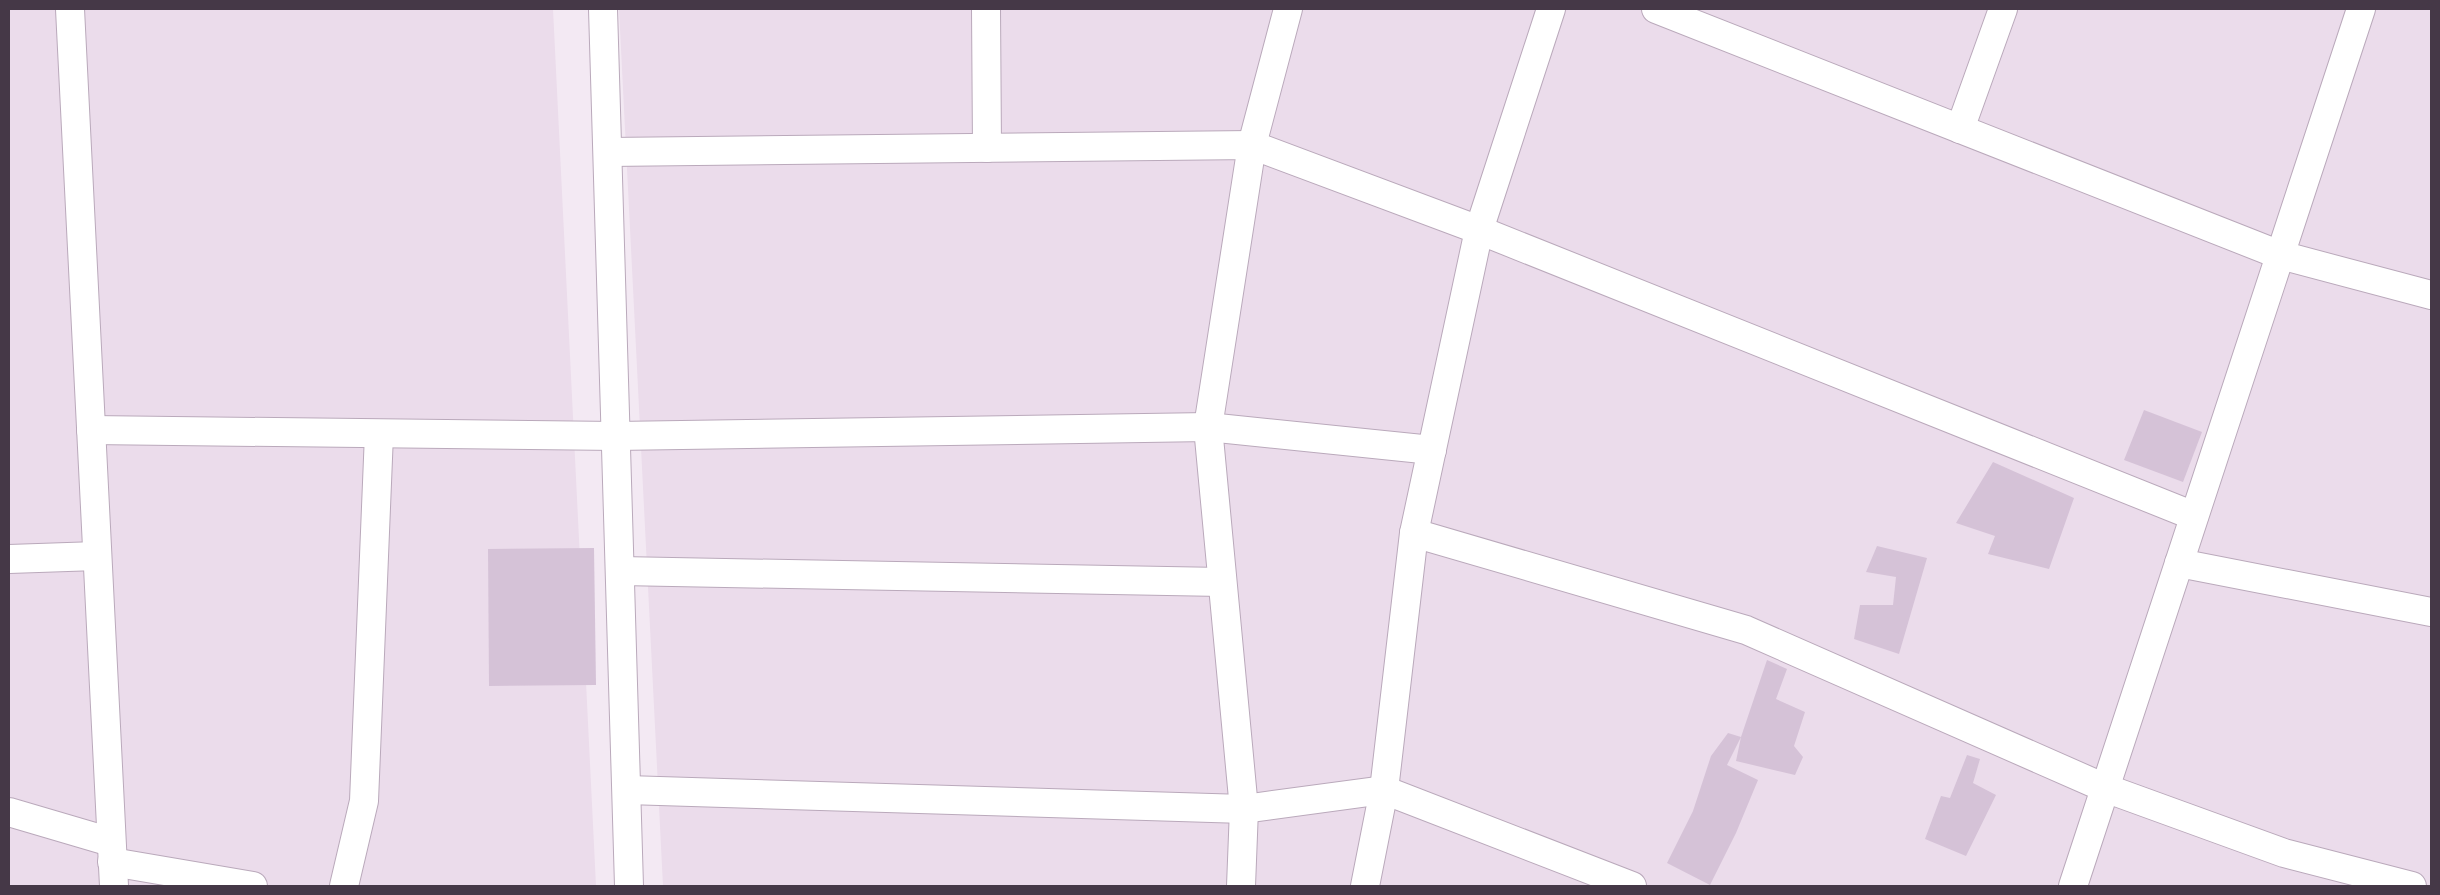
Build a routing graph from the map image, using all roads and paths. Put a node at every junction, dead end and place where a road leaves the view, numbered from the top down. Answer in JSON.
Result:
{"nodes":[{"id":1,"x":70,"y":9,"type":"edge"},
{"id":2,"x":603,"y":9,"type":"edge"},
{"id":3,"x":986,"y":9,"type":"edge"},
{"id":4,"x":1288,"y":9,"type":"edge"},
{"id":5,"x":1551,"y":9,"type":"edge"},
{"id":6,"x":1656,"y":9,"type":"edge"},
{"id":7,"x":2003,"y":9,"type":"edge"},
{"id":8,"x":2361,"y":9,"type":"edge"},
{"id":9,"x":1960,"y":129,"type":"junction"},
{"id":10,"x":1252,"y":145,"type":"junction"},
{"id":11,"x":986,"y":148,"type":"junction"},
{"id":12,"x":608,"y":152,"type":"junction"},
{"id":13,"x":1480,"y":230,"type":"junction"},
{"id":14,"x":2280,"y":255,"type":"junction"},
{"id":15,"x":2431,"y":295,"type":"edge"},
{"id":16,"x":1208,"y":427,"type":"junction"},
{"id":17,"x":91,"y":430,"type":"junction"},
{"id":18,"x":379,"y":434,"type":"junction"},
{"id":19,"x":616,"y":436,"type":"junction"},
{"id":20,"x":1432,"y":450,"type":"junction"},
{"id":21,"x":2194,"y":516,"type":"junction"},
{"id":22,"x":1414,"y":533,"type":"junction"},
{"id":23,"x":96,"y":556,"type":"junction"},
{"id":24,"x":9,"y":559,"type":"edge"},
{"id":25,"x":2179,"y":563,"type":"junction"},
{"id":26,"x":620,"y":571,"type":"junction"},
{"id":27,"x":1222,"y":582,"type":"junction"},
{"id":28,"x":2431,"y":612,"type":"edge"},
{"id":29,"x":2105,"y":788,"type":"junction"},
{"id":30,"x":627,"y":790,"type":"junction"},
{"id":31,"x":1384,"y":790,"type":"junction"},
{"id":32,"x":1244,"y":809,"type":"junction"},
{"id":33,"x":9,"y":812,"type":"edge"},
{"id":34,"x":112,"y":864,"type":"edge"},
{"id":35,"x":253,"y":886,"type":"edge"},
{"id":36,"x":344,"y":886,"type":"edge"},
{"id":37,"x":629,"y":886,"type":"edge"},
{"id":38,"x":1241,"y":886,"type":"edge"},
{"id":39,"x":1365,"y":886,"type":"edge"},
{"id":40,"x":1632,"y":886,"type":"edge"},
{"id":41,"x":2072,"y":886,"type":"edge"},
{"id":42,"x":2412,"y":886,"type":"edge"}],
"edges":[{"from":1,"to":17,"type":"street"},
{"from":2,"to":12,"type":"street"},
{"from":3,"to":11,"type":"street"},
{"from":4,"to":10,"type":"street"},
{"from":5,"to":13,"type":"street"},
{"from":6,"to":9,"type":"street"},
{"from":7,"to":9,"type":"street"},
{"from":8,"to":14,"type":"street"},
{"from":9,"to":14,"type":"street"},
{"from":10,"to":11,"type":"street"},
{"from":10,"to":13,"type":"street"},
{"from":10,"to":16,"type":"street"},
{"from":11,"to":12,"type":"street"},
{"from":12,"to":19,"type":"street"},
{"from":13,"to":20,"type":"street"},
{"from":13,"to":21,"type":"street"},
{"from":14,"to":15,"type":"street"},
{"from":14,"to":21,"type":"street"},
{"from":16,"to":19,"type":"street"},
{"from":16,"to":20,"type":"street"},
{"from":16,"to":27,"type":"street"},
{"from":17,"to":18,"type":"street"},
{"from":17,"to":23,"type":"street"},
{"from":18,"to":19,"type":"street"},
{"from":18,"to":36,"type":"street"},
{"from":19,"to":26,"type":"street"},
{"from":20,"to":22,"type":"street"},
{"from":21,"to":25,"type":"street"},
{"from":22,"to":29,"type":"street"},
{"from":22,"to":31,"type":"street"},
{"from":23,"to":24,"type":"street"},
{"from":23,"to":34,"type":"street"},
{"from":25,"to":28,"type":"street"},
{"from":25,"to":29,"type":"street"},
{"from":26,"to":27,"type":"street"},
{"from":26,"to":30,"type":"street"},
{"from":27,"to":32,"type":"street"},
{"from":29,"to":41,"type":"street"},
{"from":29,"to":42,"type":"street"},
{"from":30,"to":32,"type":"street"},
{"from":30,"to":37,"type":"street"},
{"from":31,"to":32,"type":"street"},
{"from":31,"to":39,"type":"street"},
{"from":31,"to":40,"type":"street"},
{"from":32,"to":38,"type":"street"},
{"from":33,"to":34,"type":"street"},
{"from":34,"to":35,"type":"street"}]}
